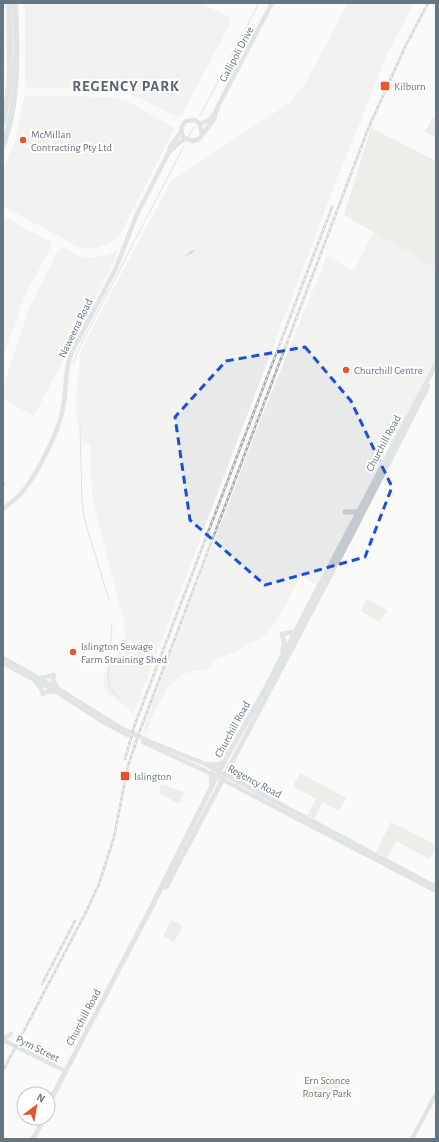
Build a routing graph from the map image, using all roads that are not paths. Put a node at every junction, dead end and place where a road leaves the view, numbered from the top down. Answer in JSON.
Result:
{"nodes":[{"id":1,"x":9,"y":3,"type":"edge"},
{"id":2,"x":15,"y":3,"type":"edge"},
{"id":3,"x":272,"y":3,"type":"edge"},
{"id":4,"x":215,"y":113,"type":"junction"},
{"id":5,"x":3,"y":123,"type":"edge"},
{"id":6,"x":200,"y":124,"type":"junction"},
{"id":7,"x":181,"y":132,"type":"junction"},
{"id":8,"x":202,"y":133,"type":"junction"},
{"id":9,"x":185,"y":139,"type":"junction"},
{"id":10,"x":3,"y":145,"type":"edge"},
{"id":11,"x":169,"y":152,"type":"junction"},
{"id":12,"x":436,"y":364,"type":"edge"},
{"id":13,"x":436,"y":371,"type":"edge"},
{"id":14,"x":3,"y":509,"type":"edge"},
{"id":15,"x":359,"y":510,"type":"junction"},
{"id":16,"x":345,"y":512,"type":"dead end"},
{"id":17,"x":295,"y":632,"type":"junction"},
{"id":18,"x":283,"y":655,"type":"junction"},
{"id":19,"x":3,"y":659,"type":"edge"},
{"id":20,"x":3,"y":663,"type":"edge"},
{"id":21,"x":36,"y":678,"type":"junction"},
{"id":22,"x":57,"y":690,"type":"junction"},
{"id":23,"x":150,"y":744,"type":"junction"},
{"id":24,"x":224,"y":762,"type":"junction"},
{"id":25,"x":205,"y":764,"type":"junction"},
{"id":26,"x":211,"y":774,"type":"junction"},
{"id":27,"x":221,"y":776,"type":"junction"},
{"id":28,"x":212,"y":787,"type":"junction"},
{"id":29,"x":436,"y":886,"type":"edge"},
{"id":30,"x":436,"y":891,"type":"edge"},
{"id":31,"x":133,"y":945,"type":"junction"},
{"id":32,"x":11,"y":1034,"type":"dead end"},
{"id":33,"x":3,"y":1039,"type":"edge"},
{"id":34,"x":66,"y":1073,"type":"junction"},
{"id":35,"x":56,"y":1091,"type":"edge"},
{"id":36,"x":56,"y":1094,"type":"edge"},
{"id":37,"x":436,"y":1094,"type":"edge"},
{"id":38,"x":37,"y":1126,"type":"edge"},
{"id":39,"x":40,"y":1126,"type":"edge"},
{"id":40,"x":30,"y":1139,"type":"edge"},
{"id":41,"x":33,"y":1139,"type":"edge"},
{"id":42,"x":412,"y":1139,"type":"edge"}],
"edges":[{"from":1,"to":5,"type":"highway"},
{"from":2,"to":10,"type":"highway"},
{"from":3,"to":4,"type":"main road","name":"Gallipoli Drive"},
{"from":4,"to":6,"type":"main road","name":"Gallipoli Drive"},
{"from":4,"to":8,"type":"main road","name":"Gallipoli Drive"},
{"from":6,"to":7,"type":"main road"},
{"from":6,"to":8,"type":"main road"},
{"from":7,"to":9,"type":"main road"},
{"from":7,"to":11,"type":"main road","name":"Naweena Road"},
{"from":8,"to":9,"type":"main road"},
{"from":9,"to":11,"type":"main road","name":"Naweena Road"},
{"from":11,"to":14,"type":"main road","name":"Naweena Road"},
{"from":12,"to":15,"type":"main road","name":"Churchill Road"},
{"from":13,"to":27,"type":"main road","name":"Churchill Road"},
{"from":15,"to":16,"type":"main road"},
{"from":15,"to":17,"type":"main road","name":"Churchill Road"},
{"from":17,"to":18,"type":"main road","name":"Churchill Road"},
{"from":17,"to":18,"type":"main road"},
{"from":18,"to":24,"type":"main road","name":"Churchill Road"},
{"from":19,"to":21,"type":"main road","name":"Regency Road"},
{"from":20,"to":21,"type":"main road","name":"Regency Road"},
{"from":21,"to":22,"type":"main road","name":"Regency Road"},
{"from":21,"to":22,"type":"main road"},
{"from":21,"to":22,"type":"main road"},
{"from":22,"to":23,"type":"main road","name":"Regency Road"},
{"from":23,"to":25,"type":"main road","name":"Regency Road"},
{"from":23,"to":26,"type":"main road","name":"Regency Road"},
{"from":24,"to":25,"type":"main road"},
{"from":24,"to":27,"type":"main road","name":"Churchill Road"},
{"from":25,"to":27,"type":"main road","name":"Regency Road"},
{"from":26,"to":27,"type":"main road","name":"Regency Road"},
{"from":26,"to":28,"type":"main road"},
{"from":27,"to":28,"type":"main road","name":"Churchill Road"},
{"from":27,"to":29,"type":"main road","name":"Regency Road"},
{"from":27,"to":30,"type":"main road","name":"Regency Road"},
{"from":27,"to":31,"type":"main road","name":"Churchill Road"},
{"from":28,"to":31,"type":"main road","name":"Churchill Road"},
{"from":31,"to":34,"type":"main road","name":"Churchill Road"},
{"from":31,"to":34,"type":"main road","name":"Churchill Road"},
{"from":32,"to":33,"type":"main road"},
{"from":33,"to":34,"type":"main road","name":"Pym Street"},
{"from":34,"to":35,"type":"main road","name":"Churchill Road"},
{"from":34,"to":36,"type":"main road","name":"Churchill Road"},
{"from":37,"to":42,"type":"main road"},
{"from":38,"to":40,"type":"main road"},
{"from":39,"to":41,"type":"main road"}]}
